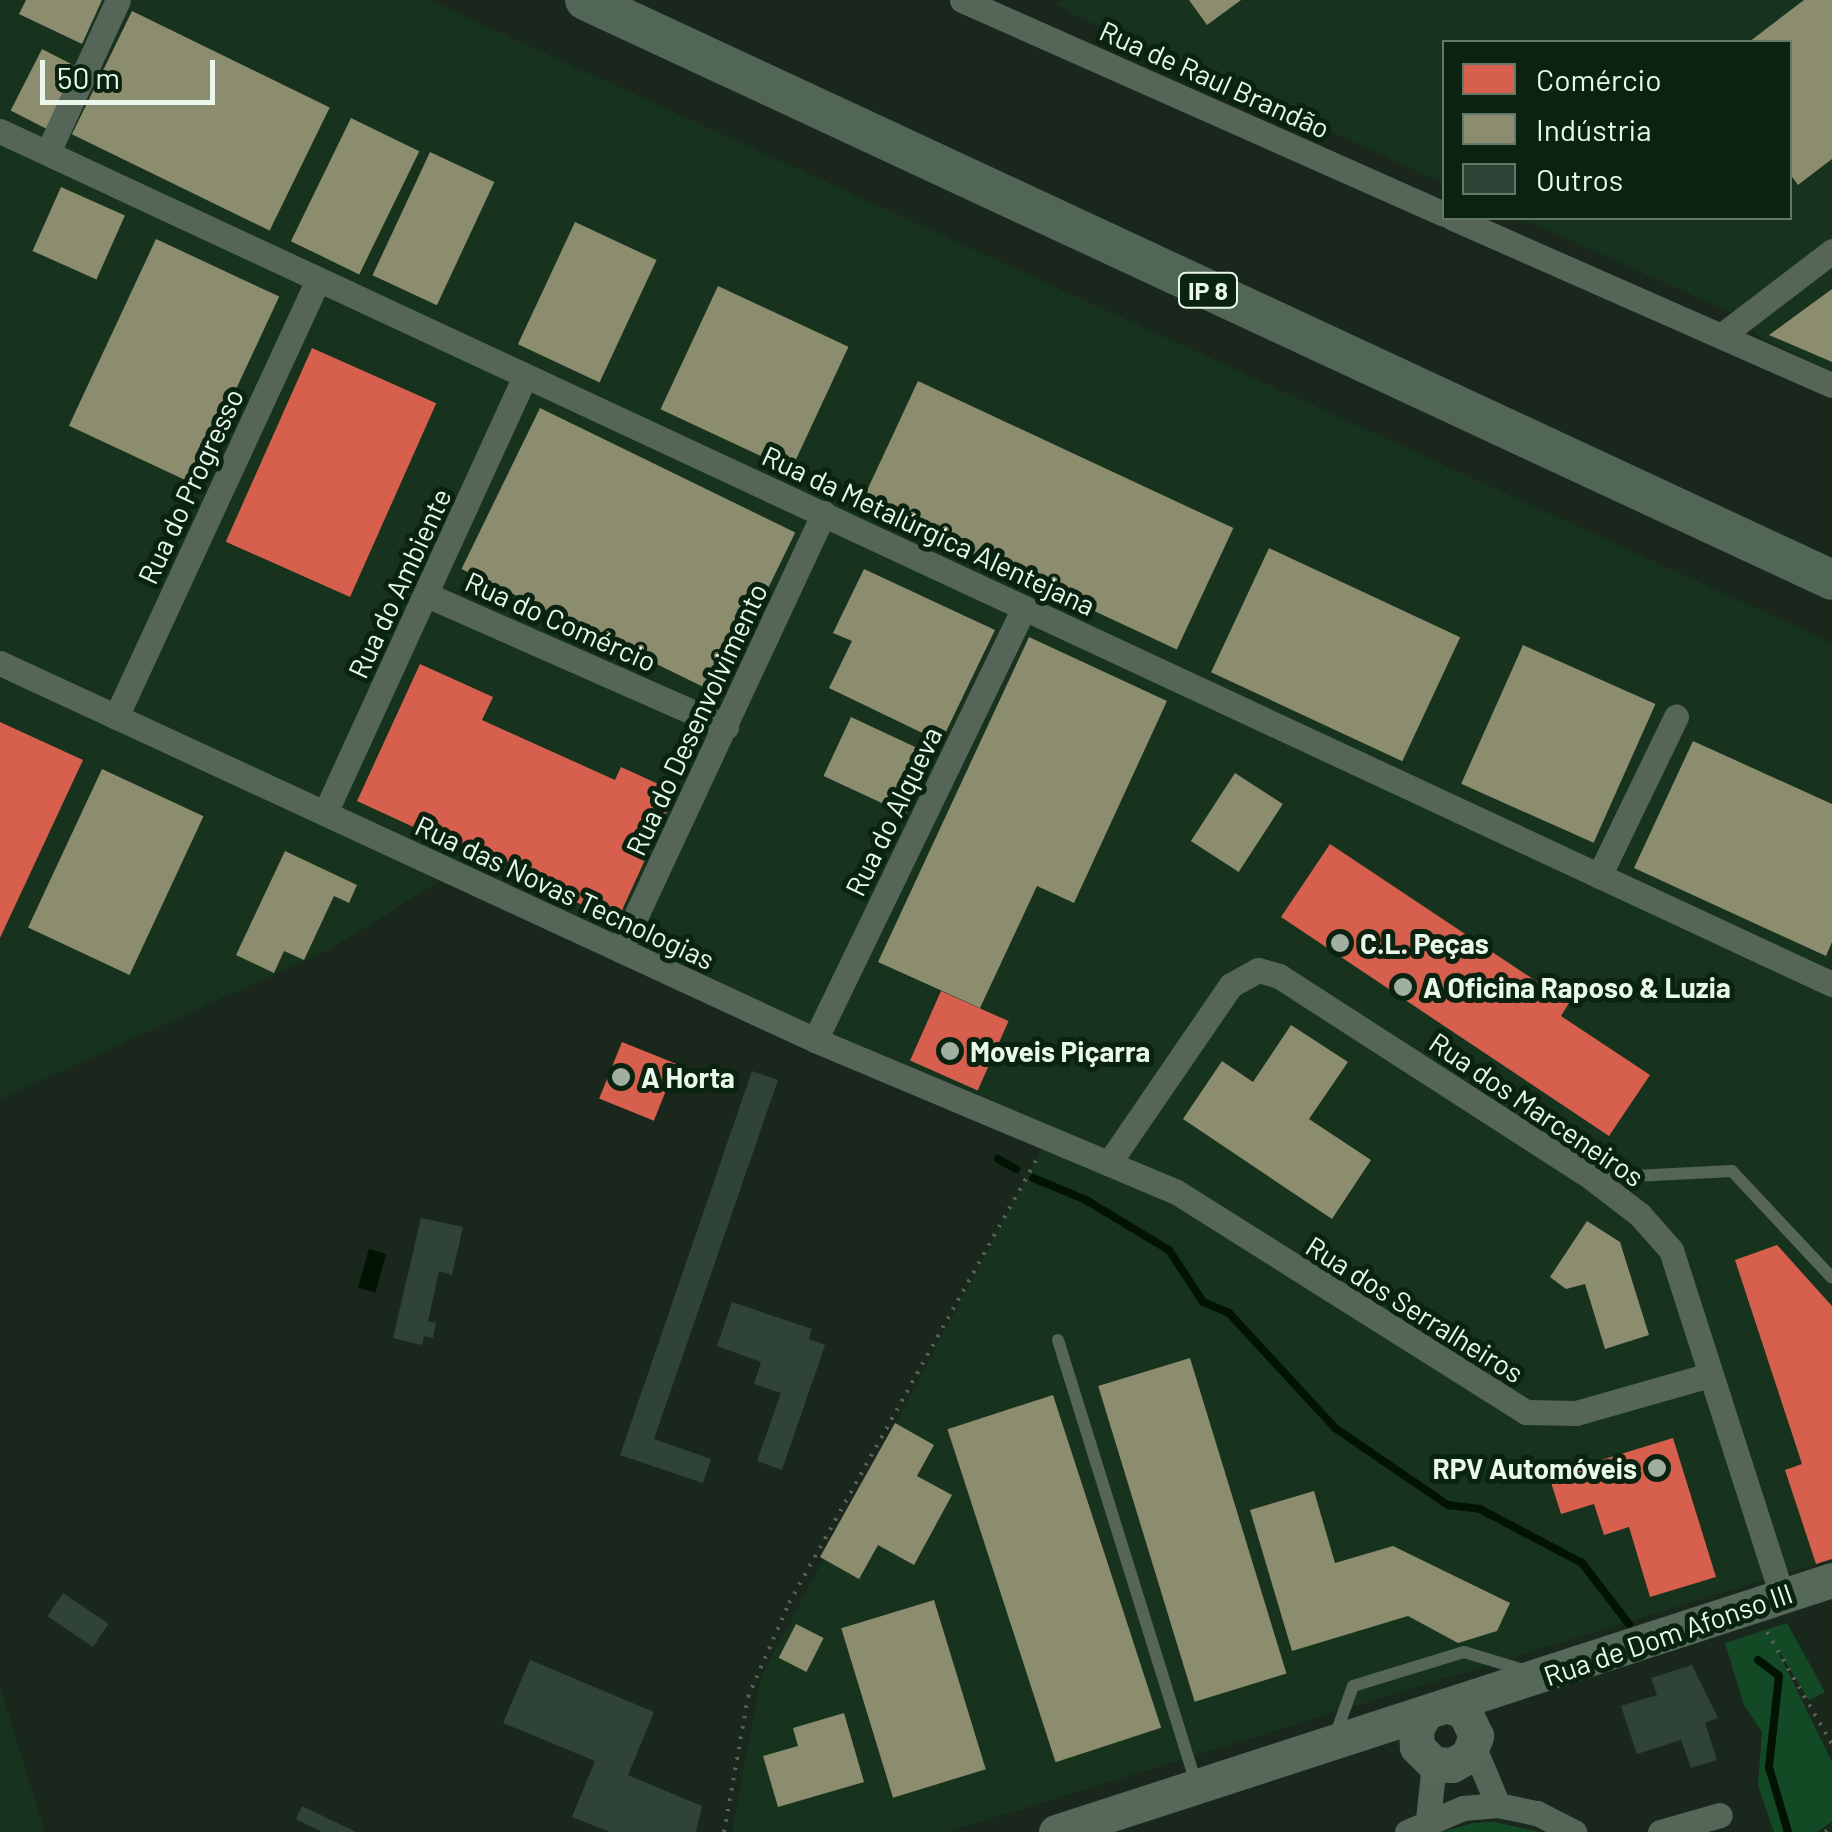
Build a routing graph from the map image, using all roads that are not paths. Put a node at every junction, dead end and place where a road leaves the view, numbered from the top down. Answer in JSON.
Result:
{"nodes":[{"id":1,"x":118,"y":0,"type":"edge"},
{"id":2,"x":585,"y":0,"type":"edge"},
{"id":3,"x":962,"y":0,"type":"edge"},
{"id":4,"x":0,"y":131,"type":"edge"},
{"id":5,"x":48,"y":152,"type":"junction"},
{"id":6,"x":1442,"y":213,"type":"edge"},
{"id":7,"x":1458,"y":220,"type":"edge"},
{"id":8,"x":1832,"y":251,"type":"edge"},
{"id":9,"x":318,"y":280,"type":"junction"},
{"id":10,"x":1720,"y":336,"type":"junction"},
{"id":11,"x":525,"y":377,"type":"junction"},
{"id":12,"x":1832,"y":385,"type":"edge"},
{"id":13,"x":824,"y":513,"type":"junction"},
{"id":14,"x":1832,"y":580,"type":"edge"},
{"id":15,"x":427,"y":595,"type":"junction"},
{"id":16,"x":1024,"y":608,"type":"junction"},
{"id":17,"x":0,"y":664,"type":"edge"},
{"id":18,"x":1676,"y":717,"type":"dead end"},
{"id":19,"x":116,"y":718,"type":"junction"},
{"id":20,"x":726,"y":727,"type":"junction"},
{"id":21,"x":325,"y":813,"type":"junction"},
{"id":22,"x":1599,"y":876,"type":"junction"},
{"id":23,"x":620,"y":950,"type":"junction"},
{"id":24,"x":1832,"y":984,"type":"edge"},
{"id":25,"x":814,"y":1040,"type":"junction"},
{"id":26,"x":1111,"y":1160,"type":"junction"},
{"id":27,"x":1592,"y":1178,"type":"junction"},
{"id":28,"x":1832,"y":1278,"type":"edge"},
{"id":29,"x":1058,"y":1340,"type":"dead end"},
{"id":30,"x":1709,"y":1374,"type":"junction"},
{"id":31,"x":1832,"y":1580,"type":"edge"},
{"id":32,"x":1770,"y":1607,"type":"junction"},
{"id":33,"x":1544,"y":1676,"type":"junction"},
{"id":34,"x":1506,"y":1691,"type":"junction"},
{"id":35,"x":1431,"y":1732,"type":"junction"},
{"id":36,"x":1475,"y":1742,"type":"junction"},
{"id":37,"x":1333,"y":1745,"type":"junction"},
{"id":38,"x":1198,"y":1790,"type":"junction"},
{"id":39,"x":1498,"y":1805,"type":"junction"},
{"id":40,"x":1720,"y":1814,"type":"dead end"},
{"id":41,"x":1418,"y":1825,"type":"edge"},
{"id":42,"x":1056,"y":1832,"type":"edge"},
{"id":43,"x":1574,"y":1832,"type":"edge"},
{"id":44,"x":1660,"y":1832,"type":"edge"}],
"edges":[{"from":1,"to":5,"type":"street"},
{"from":2,"to":14,"type":"main road","number":"IP 8"},
{"from":3,"to":6,"type":"street","name":"Rua de Raul Brandão"},
{"from":4,"to":5,"type":"street","name":"Rua da Metalúrgica Alentejana"},
{"from":5,"to":9,"type":"street","name":"Rua da Metalúrgica Alentejana"},
{"from":7,"to":10,"type":"street"},
{"from":8,"to":10,"type":"street"},
{"from":9,"to":11,"type":"street","name":"Rua da Metalúrgica Alentejana"},
{"from":9,"to":19,"type":"street","name":"Rua do Progresso"},
{"from":10,"to":12,"type":"street"},
{"from":11,"to":13,"type":"street","name":"Rua da Metalúrgica Alentejana"},
{"from":11,"to":15,"type":"street","name":"Rua do Ambiente"},
{"from":13,"to":16,"type":"street","name":"Rua da Metalúrgica Alentejana"},
{"from":13,"to":20,"type":"street","name":"Rua do Desenvolvimento"},
{"from":15,"to":20,"type":"street","name":"Rua do Comércio"},
{"from":15,"to":21,"type":"street","name":"Rua do Ambiente"},
{"from":16,"to":22,"type":"street","name":"Rua da Metalúrgica Alentejana"},
{"from":16,"to":25,"type":"street","name":"Rua do Alqueva"},
{"from":17,"to":19,"type":"street","name":"Rua das Novas Tecnologias"},
{"from":18,"to":22,"type":"street"},
{"from":19,"to":21,"type":"street","name":"Rua das Novas Tecnologias"},
{"from":20,"to":23,"type":"street","name":"Rua do Desenvolvimento"},
{"from":21,"to":23,"type":"street","name":"Rua das Novas Tecnologias"},
{"from":22,"to":24,"type":"street","name":"Rua da Metalúrgica Alentejana"},
{"from":23,"to":25,"type":"street","name":"Rua das Novas Tecnologias"},
{"from":25,"to":26,"type":"street","name":"Rua das Novas Tecnologias"},
{"from":26,"to":27,"type":"street","name":"Rua dos Marceneiros"},
{"from":26,"to":30,"type":"street","name":"Rua dos Serralheiros"},
{"from":27,"to":28,"type":"lane"},
{"from":27,"to":30,"type":"street","name":"Rua dos Marceneiros"},
{"from":29,"to":38,"type":"lane"},
{"from":30,"to":32,"type":"street","name":"Rua dos Marceneiros"},
{"from":31,"to":32,"type":"main road","name":"Rua de Dom Afonso III"},
{"from":32,"to":33,"type":"main road","name":"Rua de Dom Afonso III"},
{"from":33,"to":34,"type":"main road","name":"Rua de Dom Afonso III"},
{"from":33,"to":37,"type":"lane"},
{"from":34,"to":35,"type":"main road","name":"Rua de Dom Afonso III"},
{"from":34,"to":36,"type":"main road"},
{"from":35,"to":36,"type":"main road"},
{"from":35,"to":36,"type":"main road"},
{"from":35,"to":37,"type":"main road","name":"Rua de Dom Afonso III"},
{"from":35,"to":41,"type":"street"},
{"from":36,"to":39,"type":"street"},
{"from":37,"to":38,"type":"main road","name":"Rua de Dom Afonso III"},
{"from":38,"to":42,"type":"main road","name":"Rua de Dom Afonso III"},
{"from":39,"to":41,"type":"street"},
{"from":39,"to":43,"type":"street"},
{"from":40,"to":44,"type":"street"}]}
